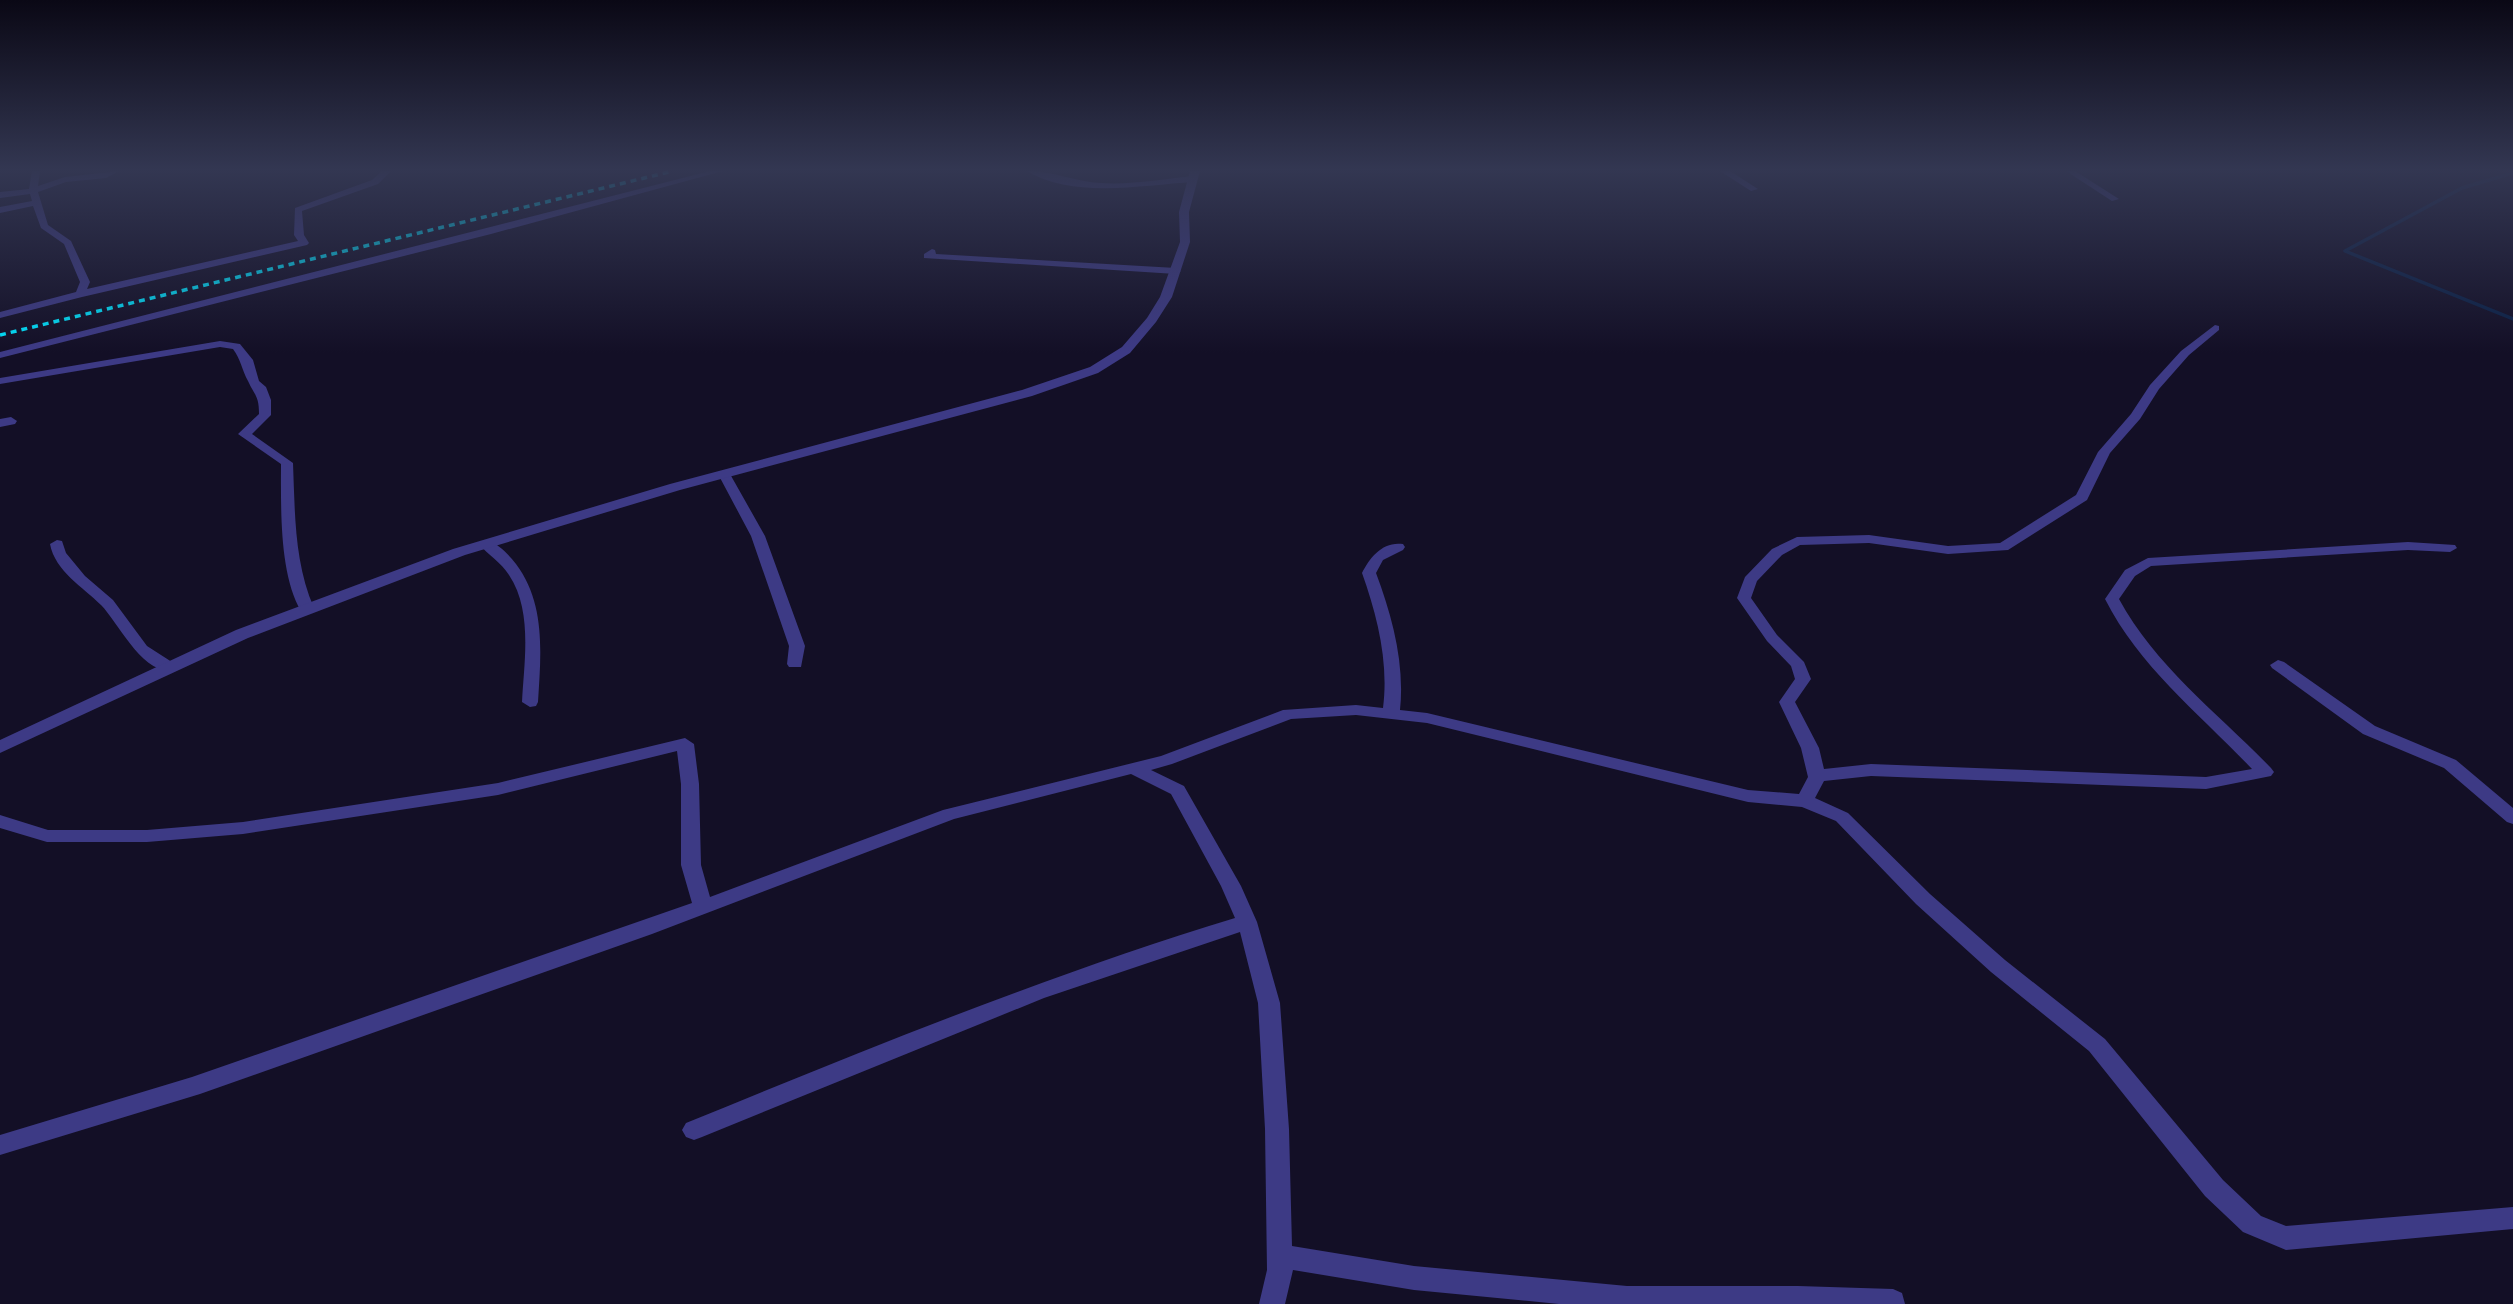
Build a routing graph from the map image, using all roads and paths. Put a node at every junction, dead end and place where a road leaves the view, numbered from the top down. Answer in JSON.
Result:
{"nodes":[{"id":1,"x":52,"y":232,"type":"edge"},
{"id":2,"x":299,"y":232,"type":"edge"},
{"id":3,"x":489,"y":232,"type":"edge"},
{"id":4,"x":1185,"y":232,"type":"edge"},
{"id":5,"x":932,"y":252,"type":"dead end"},
{"id":6,"x":1177,"y":271,"type":"junction"},
{"id":7,"x":80,"y":294,"type":"junction"},
{"id":8,"x":0,"y":316,"type":"edge"},
{"id":9,"x":2215,"y":328,"type":"dead end"},
{"id":10,"x":3,"y":355,"type":"edge"},
{"id":11,"x":0,"y":381,"type":"edge"},
{"id":12,"x":724,"y":474,"type":"junction"},
{"id":13,"x":57,"y":544,"type":"dead end"},
{"id":14,"x":486,"y":544,"type":"junction"},
{"id":15,"x":1398,"y":547,"type":"dead end"},
{"id":16,"x":2450,"y":548,"type":"dead end"},
{"id":17,"x":306,"y":608,"type":"junction"},
{"id":18,"x":795,"y":664,"type":"dead end"},
{"id":19,"x":2278,"y":665,"type":"dead end"},
{"id":20,"x":169,"y":667,"type":"junction"},
{"id":21,"x":530,"y":702,"type":"dead end"},
{"id":22,"x":1391,"y":714,"type":"junction"},
{"id":23,"x":0,"y":747,"type":"edge"},
{"id":24,"x":1133,"y":768,"type":"junction"},
{"id":25,"x":1817,"y":777,"type":"junction"},
{"id":26,"x":1805,"y":801,"type":"junction"},
{"id":27,"x":2513,"y":818,"type":"edge"},
{"id":28,"x":0,"y":821,"type":"edge"},
{"id":29,"x":703,"y":907,"type":"junction"},
{"id":30,"x":1247,"y":922,"type":"junction"},
{"id":31,"x":694,"y":1130,"type":"dead end"},
{"id":32,"x":0,"y":1145,"type":"edge"},
{"id":33,"x":2512,"y":1217,"type":"edge"},
{"id":34,"x":1280,"y":1256,"type":"junction"},
{"id":35,"x":1893,"y":1301,"type":"dead end"},
{"id":36,"x":1272,"y":1304,"type":"edge"}],
"edges":[{"from":1,"to":7,"type":"street"},
{"from":2,"to":7,"type":"street"},
{"from":3,"to":10,"type":"street"},
{"from":4,"to":6,"type":"street"},
{"from":5,"to":6,"type":"street"},
{"from":6,"to":12,"type":"street"},
{"from":7,"to":8,"type":"street"},
{"from":9,"to":25,"type":"street"},
{"from":11,"to":17,"type":"street"},
{"from":12,"to":14,"type":"street"},
{"from":12,"to":18,"type":"street"},
{"from":13,"to":20,"type":"street"},
{"from":14,"to":17,"type":"street"},
{"from":14,"to":21,"type":"street"},
{"from":15,"to":22,"type":"street"},
{"from":16,"to":25,"type":"street"},
{"from":17,"to":20,"type":"street"},
{"from":19,"to":27,"type":"street"},
{"from":20,"to":23,"type":"street"},
{"from":22,"to":24,"type":"street"},
{"from":22,"to":26,"type":"street"},
{"from":24,"to":29,"type":"street"},
{"from":24,"to":30,"type":"street"},
{"from":25,"to":26,"type":"street"},
{"from":26,"to":33,"type":"street"},
{"from":28,"to":29,"type":"street"},
{"from":29,"to":32,"type":"street"},
{"from":30,"to":31,"type":"street"},
{"from":30,"to":34,"type":"street"},
{"from":34,"to":35,"type":"street"},
{"from":34,"to":36,"type":"street"}]}
